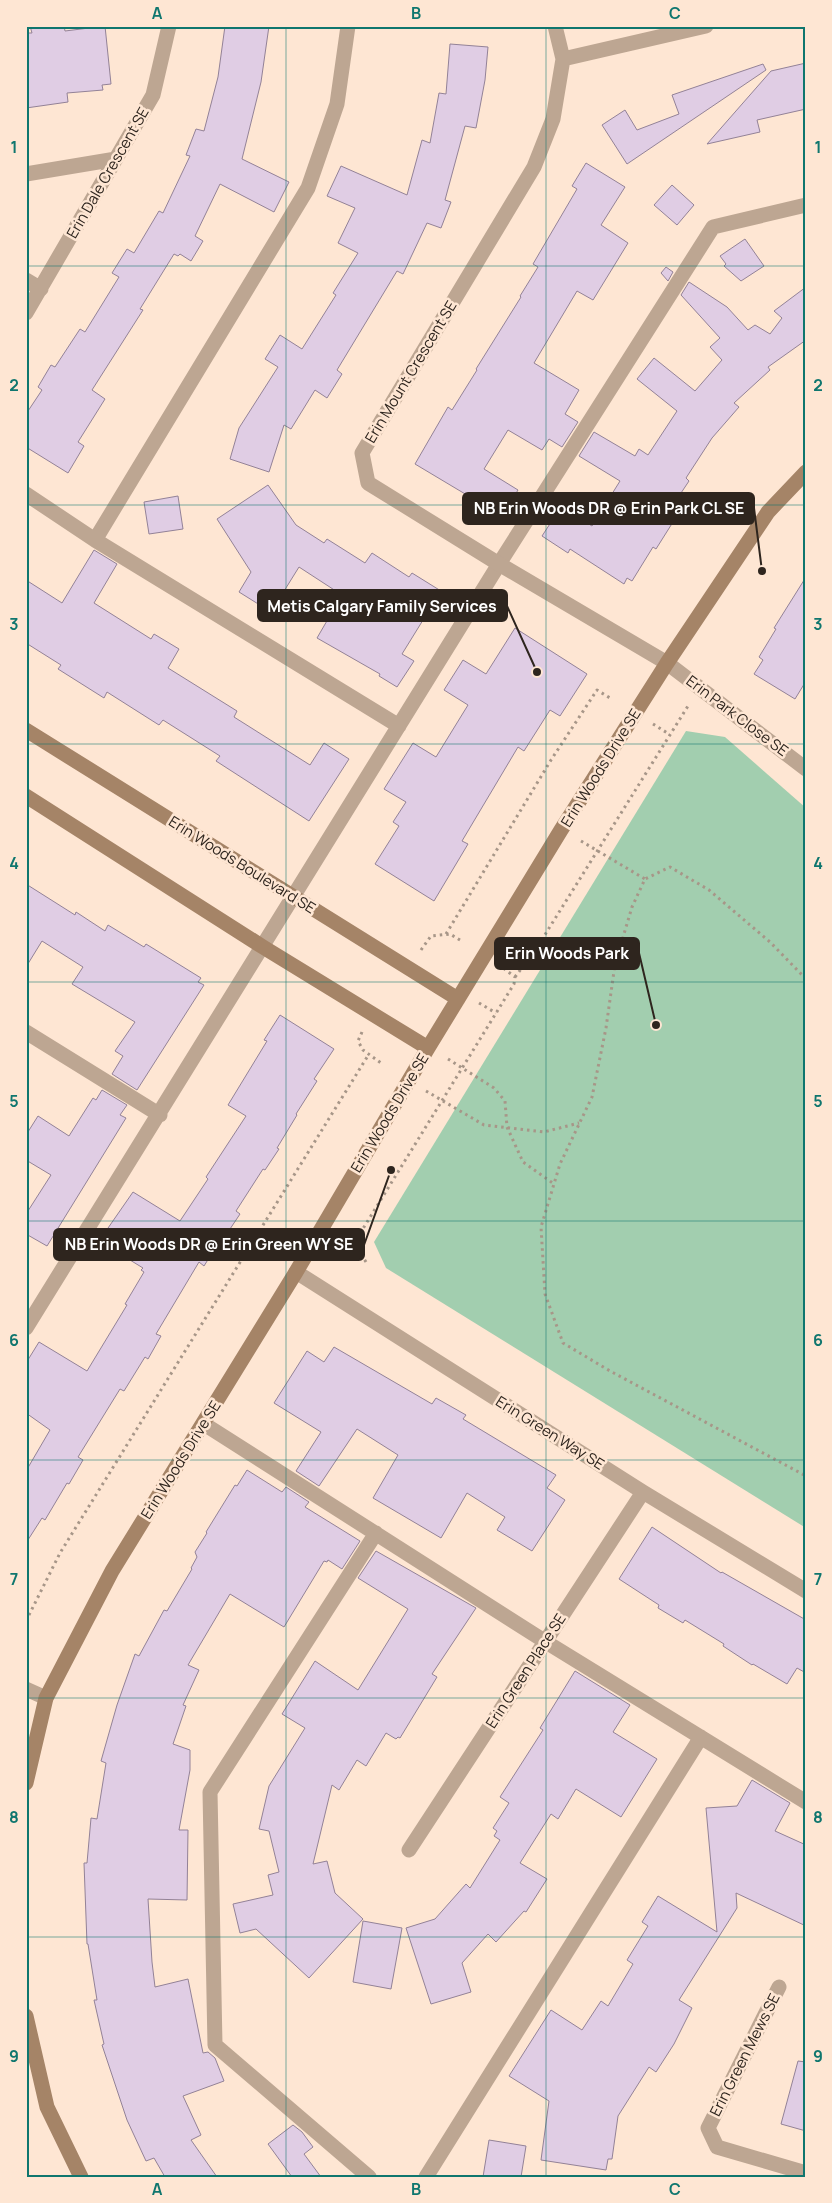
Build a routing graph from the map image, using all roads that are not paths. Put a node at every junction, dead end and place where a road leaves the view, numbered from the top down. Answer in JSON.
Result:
{"nodes":[{"id":1,"x":169,"y":26,"type":"edge"},
{"id":2,"x":348,"y":26,"type":"edge"},
{"id":3,"x":554,"y":26,"type":"edge"},
{"id":4,"x":706,"y":26,"type":"edge"},
{"id":5,"x":563,"y":59,"type":"junction"},
{"id":6,"x":116,"y":159,"type":"junction"},
{"id":7,"x":26,"y":174,"type":"edge"},
{"id":8,"x":806,"y":205,"type":"edge"},
{"id":9,"x":26,"y":280,"type":"edge"},
{"id":10,"x":41,"y":289,"type":"junction"},
{"id":11,"x":26,"y":313,"type":"edge"},
{"id":12,"x":806,"y":472,"type":"edge"},
{"id":13,"x":26,"y":494,"type":"edge"},
{"id":14,"x":95,"y":540,"type":"junction"},
{"id":15,"x":499,"y":564,"type":"junction"},
{"id":16,"x":667,"y":663,"type":"junction"},
{"id":17,"x":399,"y":726,"type":"junction"},
{"id":18,"x":26,"y":730,"type":"edge"},
{"id":19,"x":806,"y":769,"type":"edge"},
{"id":20,"x":26,"y":796,"type":"edge"},
{"id":21,"x":293,"y":897,"type":"junction"},
{"id":22,"x":263,"y":947,"type":"junction"},
{"id":23,"x":458,"y":999,"type":"junction"},
{"id":24,"x":26,"y":1032,"type":"edge"},
{"id":25,"x":428,"y":1048,"type":"junction"},
{"id":26,"x":160,"y":1115,"type":"junction"},
{"id":27,"x":296,"y":1272,"type":"junction"},
{"id":28,"x":26,"y":1328,"type":"edge"},
{"id":29,"x":204,"y":1424,"type":"junction"},
{"id":30,"x":643,"y":1492,"type":"junction"},
{"id":31,"x":376,"y":1533,"type":"junction"},
{"id":32,"x":806,"y":1591,"type":"edge"},
{"id":33,"x":546,"y":1642,"type":"junction"},
{"id":34,"x":26,"y":1688,"type":"edge"},
{"id":35,"x":46,"y":1698,"type":"junction"},
{"id":36,"x":701,"y":1737,"type":"junction"},
{"id":37,"x":26,"y":1783,"type":"edge"},
{"id":38,"x":806,"y":1802,"type":"edge"},
{"id":39,"x":409,"y":1850,"type":"dead end"},
{"id":40,"x":780,"y":1987,"type":"dead end"},
{"id":41,"x":26,"y":2016,"type":"edge"},
{"id":42,"x":806,"y":2173,"type":"edge"},
{"id":43,"x":81,"y":2177,"type":"edge"},
{"id":44,"x":369,"y":2177,"type":"edge"},
{"id":45,"x":426,"y":2177,"type":"edge"}],
"edges":[{"from":1,"to":6,"type":"street","name":"Erin Dale Crescent SE"},
{"from":2,"to":14,"type":"street"},
{"from":3,"to":5,"type":"street","name":"Erin Mount Crescent SE"},
{"from":4,"to":5,"type":"street"},
{"from":5,"to":15,"type":"street","name":"Erin Mount Crescent SE"},
{"from":6,"to":7,"type":"street"},
{"from":6,"to":10,"type":"street","name":"Erin Dale Crescent SE"},
{"from":8,"to":15,"type":"street"},
{"from":9,"to":10,"type":"street"},
{"from":10,"to":11,"type":"street","name":"Erin Dale Crescent SE"},
{"from":12,"to":16,"type":"street","name":"Erin Woods Drive SE"},
{"from":13,"to":14,"type":"street"},
{"from":14,"to":17,"type":"street"},
{"from":15,"to":16,"type":"street","name":"Erin Mount Crescent SE"},
{"from":15,"to":17,"type":"street"},
{"from":16,"to":19,"type":"street","name":"Erin Park Close SE"},
{"from":16,"to":23,"type":"street","name":"Erin Woods Drive SE"},
{"from":17,"to":21,"type":"street"},
{"from":18,"to":21,"type":"street","name":"Erin Woods Boulevard SE"},
{"from":20,"to":22,"type":"street"},
{"from":21,"to":22,"type":"street"},
{"from":21,"to":23,"type":"street","name":"Erin Woods Boulevard SE"},
{"from":22,"to":25,"type":"street"},
{"from":22,"to":26,"type":"street"},
{"from":23,"to":25,"type":"street","name":"Erin Woods Drive SE"},
{"from":24,"to":26,"type":"street"},
{"from":25,"to":27,"type":"street","name":"Erin Woods Drive SE"},
{"from":26,"to":28,"type":"street"},
{"from":27,"to":29,"type":"street","name":"Erin Woods Drive SE"},
{"from":27,"to":30,"type":"street","name":"Erin Green Way SE"},
{"from":29,"to":31,"type":"street"},
{"from":29,"to":35,"type":"street","name":"Erin Woods Drive SE"},
{"from":30,"to":32,"type":"street","name":"Erin Green Way SE"},
{"from":30,"to":33,"type":"street","name":"Erin Green Place SE"},
{"from":31,"to":33,"type":"street"},
{"from":31,"to":44,"type":"street"},
{"from":33,"to":36,"type":"street"},
{"from":33,"to":39,"type":"street","name":"Erin Green Place SE"},
{"from":34,"to":35,"type":"street"},
{"from":35,"to":37,"type":"street","name":"Erin Woods Drive SE"},
{"from":36,"to":38,"type":"street"},
{"from":36,"to":45,"type":"street"},
{"from":40,"to":42,"type":"street","name":"Erin Green Mews SE"},
{"from":41,"to":43,"type":"street"}]}
